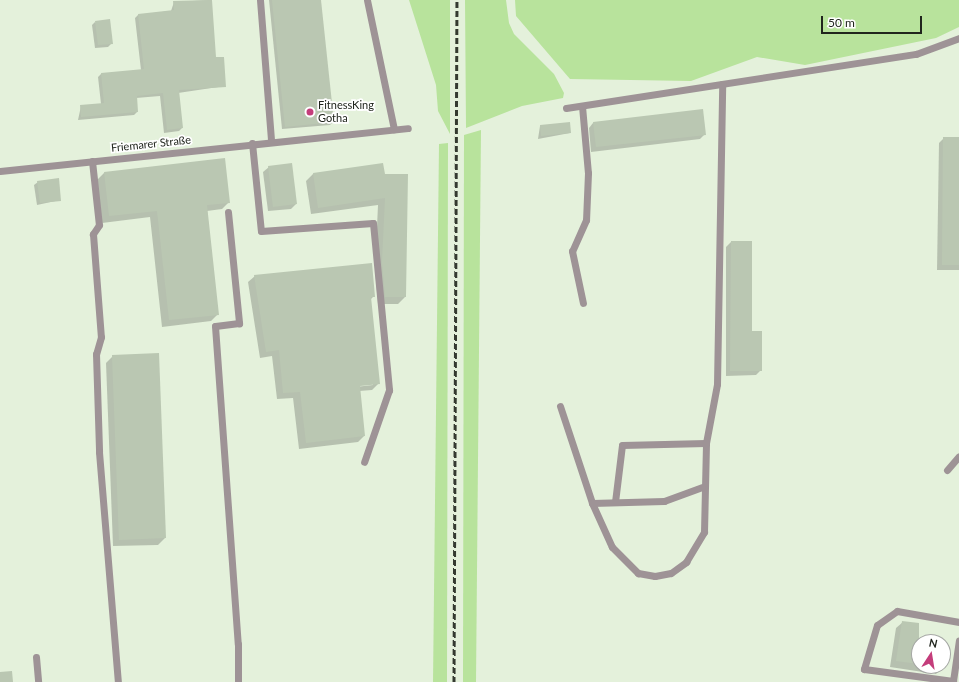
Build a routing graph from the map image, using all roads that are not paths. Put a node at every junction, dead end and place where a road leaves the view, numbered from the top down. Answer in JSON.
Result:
{"nodes":[{"id":1,"x":260,"y":0,"type":"edge"},
{"id":2,"x":366,"y":0,"type":"edge"},
{"id":3,"x":959,"y":38,"type":"edge"},
{"id":4,"x":722,"y":84,"type":"junction"},
{"id":5,"x":582,"y":106,"type":"junction"},
{"id":6,"x":566,"y":108,"type":"dead end"},
{"id":7,"x":408,"y":128,"type":"dead end"},
{"id":8,"x":394,"y":129,"type":"junction"},
{"id":9,"x":272,"y":141,"type":"junction"},
{"id":10,"x":252,"y":143,"type":"junction"},
{"id":11,"x":92,"y":161,"type":"junction"},
{"id":12,"x":2,"y":171,"type":"edge"},
{"id":13,"x":228,"y":212,"type":"dead end"},
{"id":14,"x":583,"y":303,"type":"dead end"},
{"id":15,"x":560,"y":406,"type":"dead end"},
{"id":16,"x":706,"y":443,"type":"junction"},
{"id":17,"x":959,"y":456,"type":"edge"},
{"id":18,"x":364,"y":462,"type":"dead end"},
{"id":19,"x":947,"y":470,"type":"dead end"},
{"id":20,"x":702,"y":487,"type":"junction"},
{"id":21,"x":615,"y":502,"type":"junction"},
{"id":22,"x":592,"y":503,"type":"junction"},
{"id":23,"x":959,"y":622,"type":"edge"},
{"id":24,"x":959,"y":640,"type":"edge"},
{"id":25,"x":36,"y":657,"type":"dead end"},
{"id":26,"x":38,"y":682,"type":"edge"},
{"id":27,"x":118,"y":682,"type":"edge"},
{"id":28,"x":238,"y":682,"type":"edge"}],
"edges":[{"from":1,"to":9,"type":"lane"},
{"from":2,"to":8,"type":"lane"},
{"from":3,"to":4,"type":"lane"},
{"from":4,"to":5,"type":"lane"},
{"from":4,"to":16,"type":"lane"},
{"from":5,"to":6,"type":"lane"},
{"from":5,"to":14,"type":"lane"},
{"from":7,"to":8,"type":"lane","name":"Friemarer Straße"},
{"from":8,"to":9,"type":"lane","name":"Friemarer Straße"},
{"from":9,"to":10,"type":"lane","name":"Friemarer Straße"},
{"from":10,"to":11,"type":"lane","name":"Friemarer Straße"},
{"from":10,"to":18,"type":"lane"},
{"from":11,"to":12,"type":"lane","name":"Friemarer Straße"},
{"from":11,"to":27,"type":"lane"},
{"from":13,"to":28,"type":"lane"},
{"from":15,"to":22,"type":"lane"},
{"from":16,"to":20,"type":"lane"},
{"from":16,"to":21,"type":"lane"},
{"from":17,"to":19,"type":"lane"},
{"from":20,"to":21,"type":"lane"},
{"from":20,"to":22,"type":"lane"},
{"from":21,"to":22,"type":"lane"},
{"from":23,"to":24,"type":"lane"},
{"from":25,"to":26,"type":"lane"}]}
